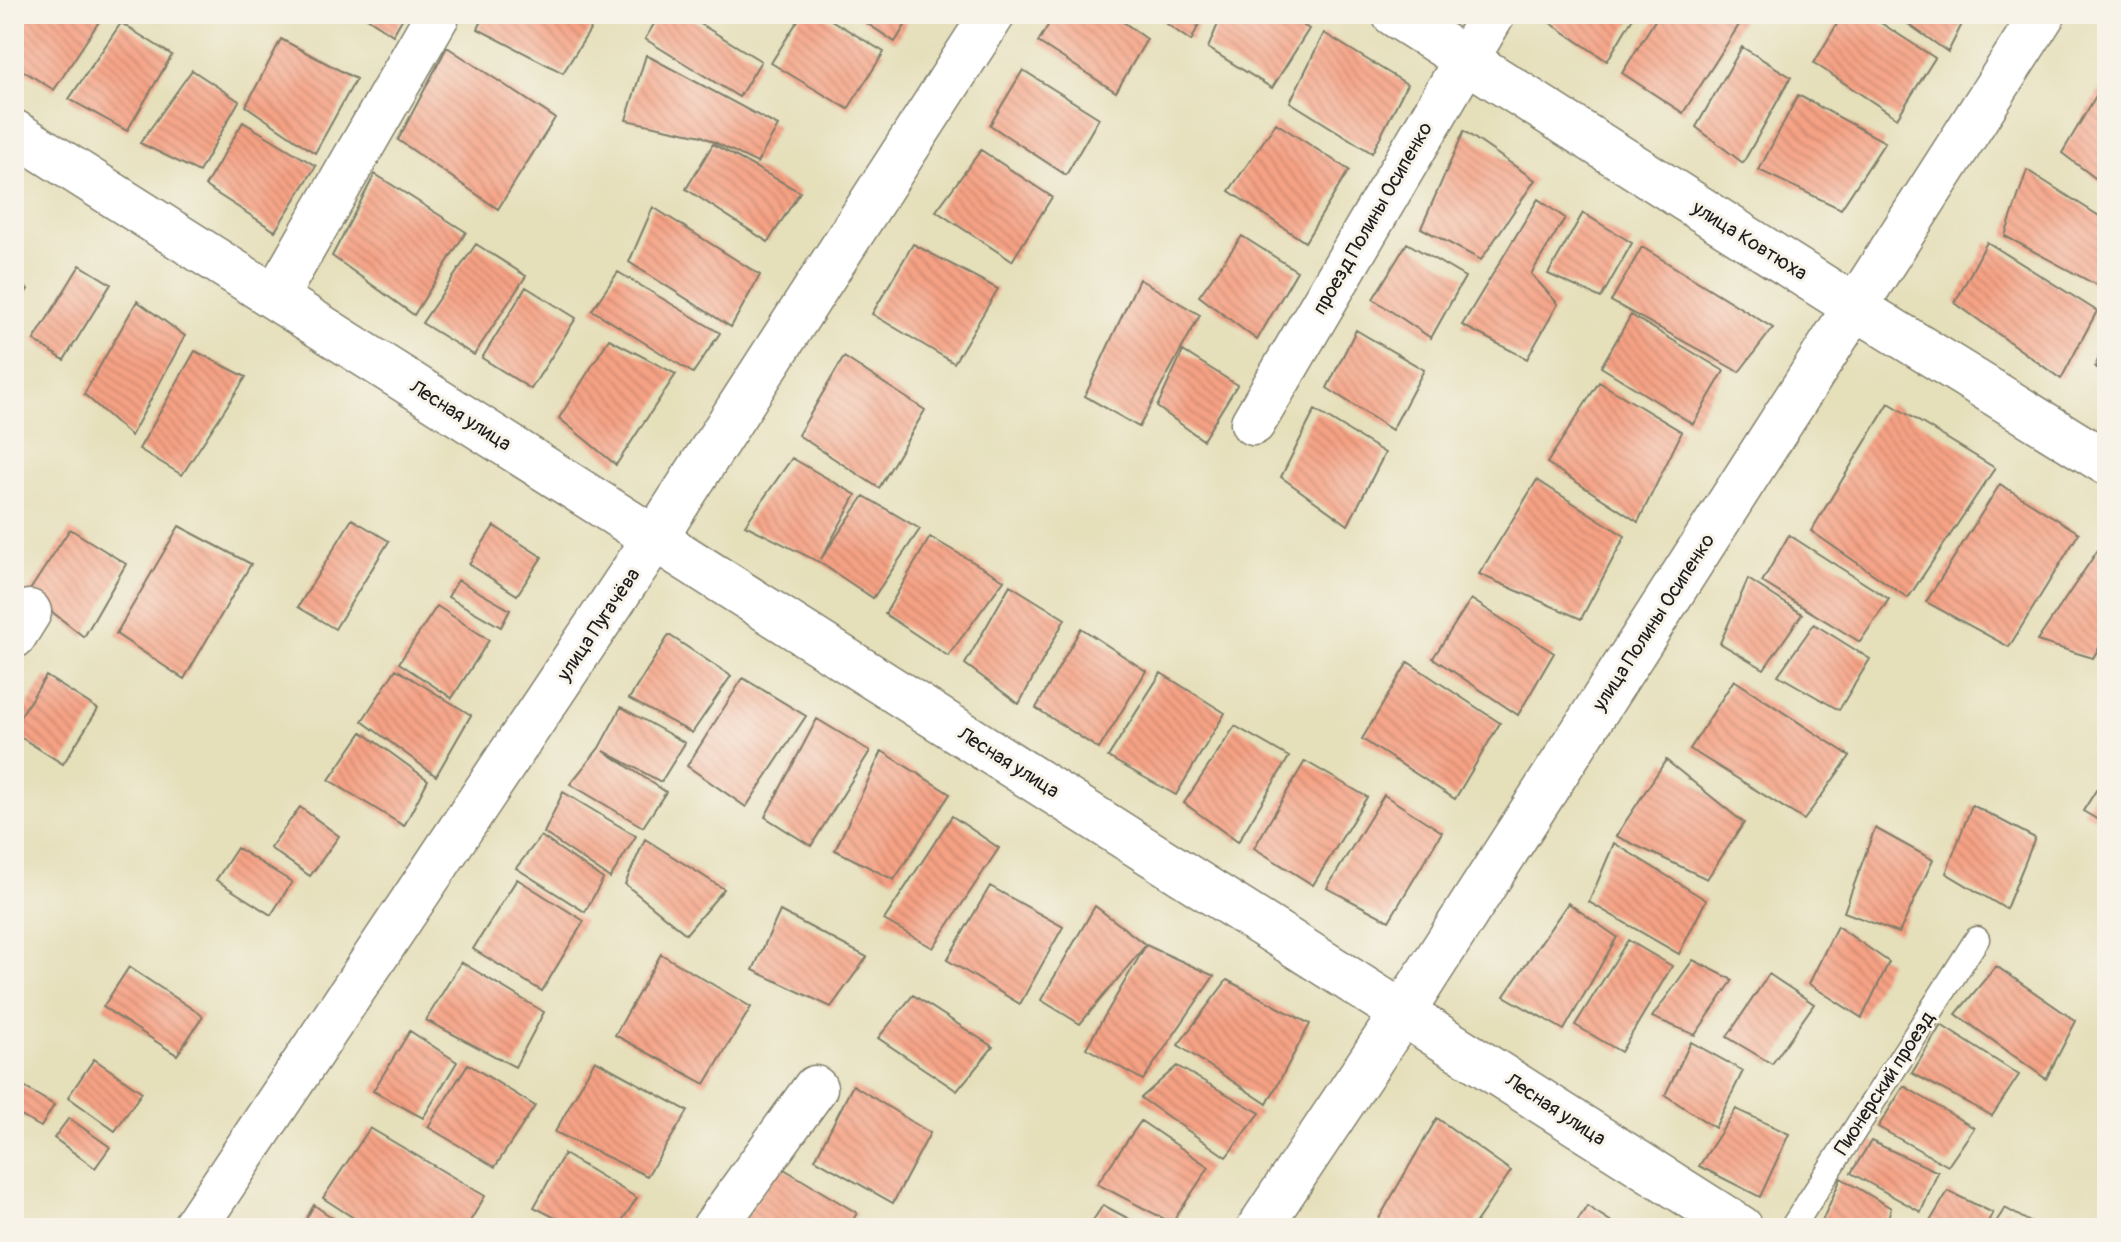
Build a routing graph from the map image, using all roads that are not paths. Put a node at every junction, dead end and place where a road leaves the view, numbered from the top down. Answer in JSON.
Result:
{"nodes":[{"id":1,"x":438,"y":14,"type":"edge"},
{"id":2,"x":993,"y":14,"type":"edge"},
{"id":3,"x":1394,"y":14,"type":"edge"},
{"id":4,"x":1493,"y":14,"type":"edge"},
{"id":5,"x":2043,"y":14,"type":"edge"},
{"id":6,"x":1465,"y":59,"type":"junction"},
{"id":7,"x":14,"y":132,"type":"edge"},
{"id":8,"x":275,"y":297,"type":"junction"},
{"id":9,"x":1855,"y":307,"type":"junction"},
{"id":10,"x":1253,"y":423,"type":"dead end"},
{"id":11,"x":2107,"y":463,"type":"edge"},
{"id":12,"x":655,"y":538,"type":"junction"},
{"id":13,"x":1977,"y":939,"type":"dead end"},
{"id":14,"x":1403,"y":1012,"type":"junction"},
{"id":15,"x":815,"y":1088,"type":"dead end"},
{"id":16,"x":194,"y":1228,"type":"edge"},
{"id":17,"x":714,"y":1228,"type":"edge"},
{"id":18,"x":1259,"y":1228,"type":"edge"},
{"id":19,"x":1741,"y":1228,"type":"edge"},
{"id":20,"x":1792,"y":1228,"type":"edge"}],
"edges":[{"from":1,"to":8,"type":"street"},
{"from":2,"to":12,"type":"street","name":"улица Пугачёва"},
{"from":3,"to":6,"type":"street","name":"улица Ковтюха"},
{"from":4,"to":6,"type":"street","name":"проезд Полины Осипенко"},
{"from":5,"to":9,"type":"street","name":"улица Полины Осипенко"},
{"from":6,"to":9,"type":"street","name":"улица Ковтюха"},
{"from":6,"to":10,"type":"street","name":"проезд Полины Осипенко"},
{"from":7,"to":8,"type":"street","name":"Лесная улица"},
{"from":8,"to":12,"type":"street","name":"Лесная улица"},
{"from":9,"to":11,"type":"street","name":"улица Ковтюха"},
{"from":9,"to":14,"type":"street","name":"улица Полины Осипенко"},
{"from":12,"to":14,"type":"street","name":"Лесная улица"},
{"from":12,"to":16,"type":"street","name":"улица Пугачёва"},
{"from":13,"to":20,"type":"lane","name":"Пионерский проезд"},
{"from":14,"to":18,"type":"street","name":"улица Полины Осипенко"},
{"from":14,"to":19,"type":"street","name":"Лесная улица"},
{"from":15,"to":17,"type":"street"}]}
